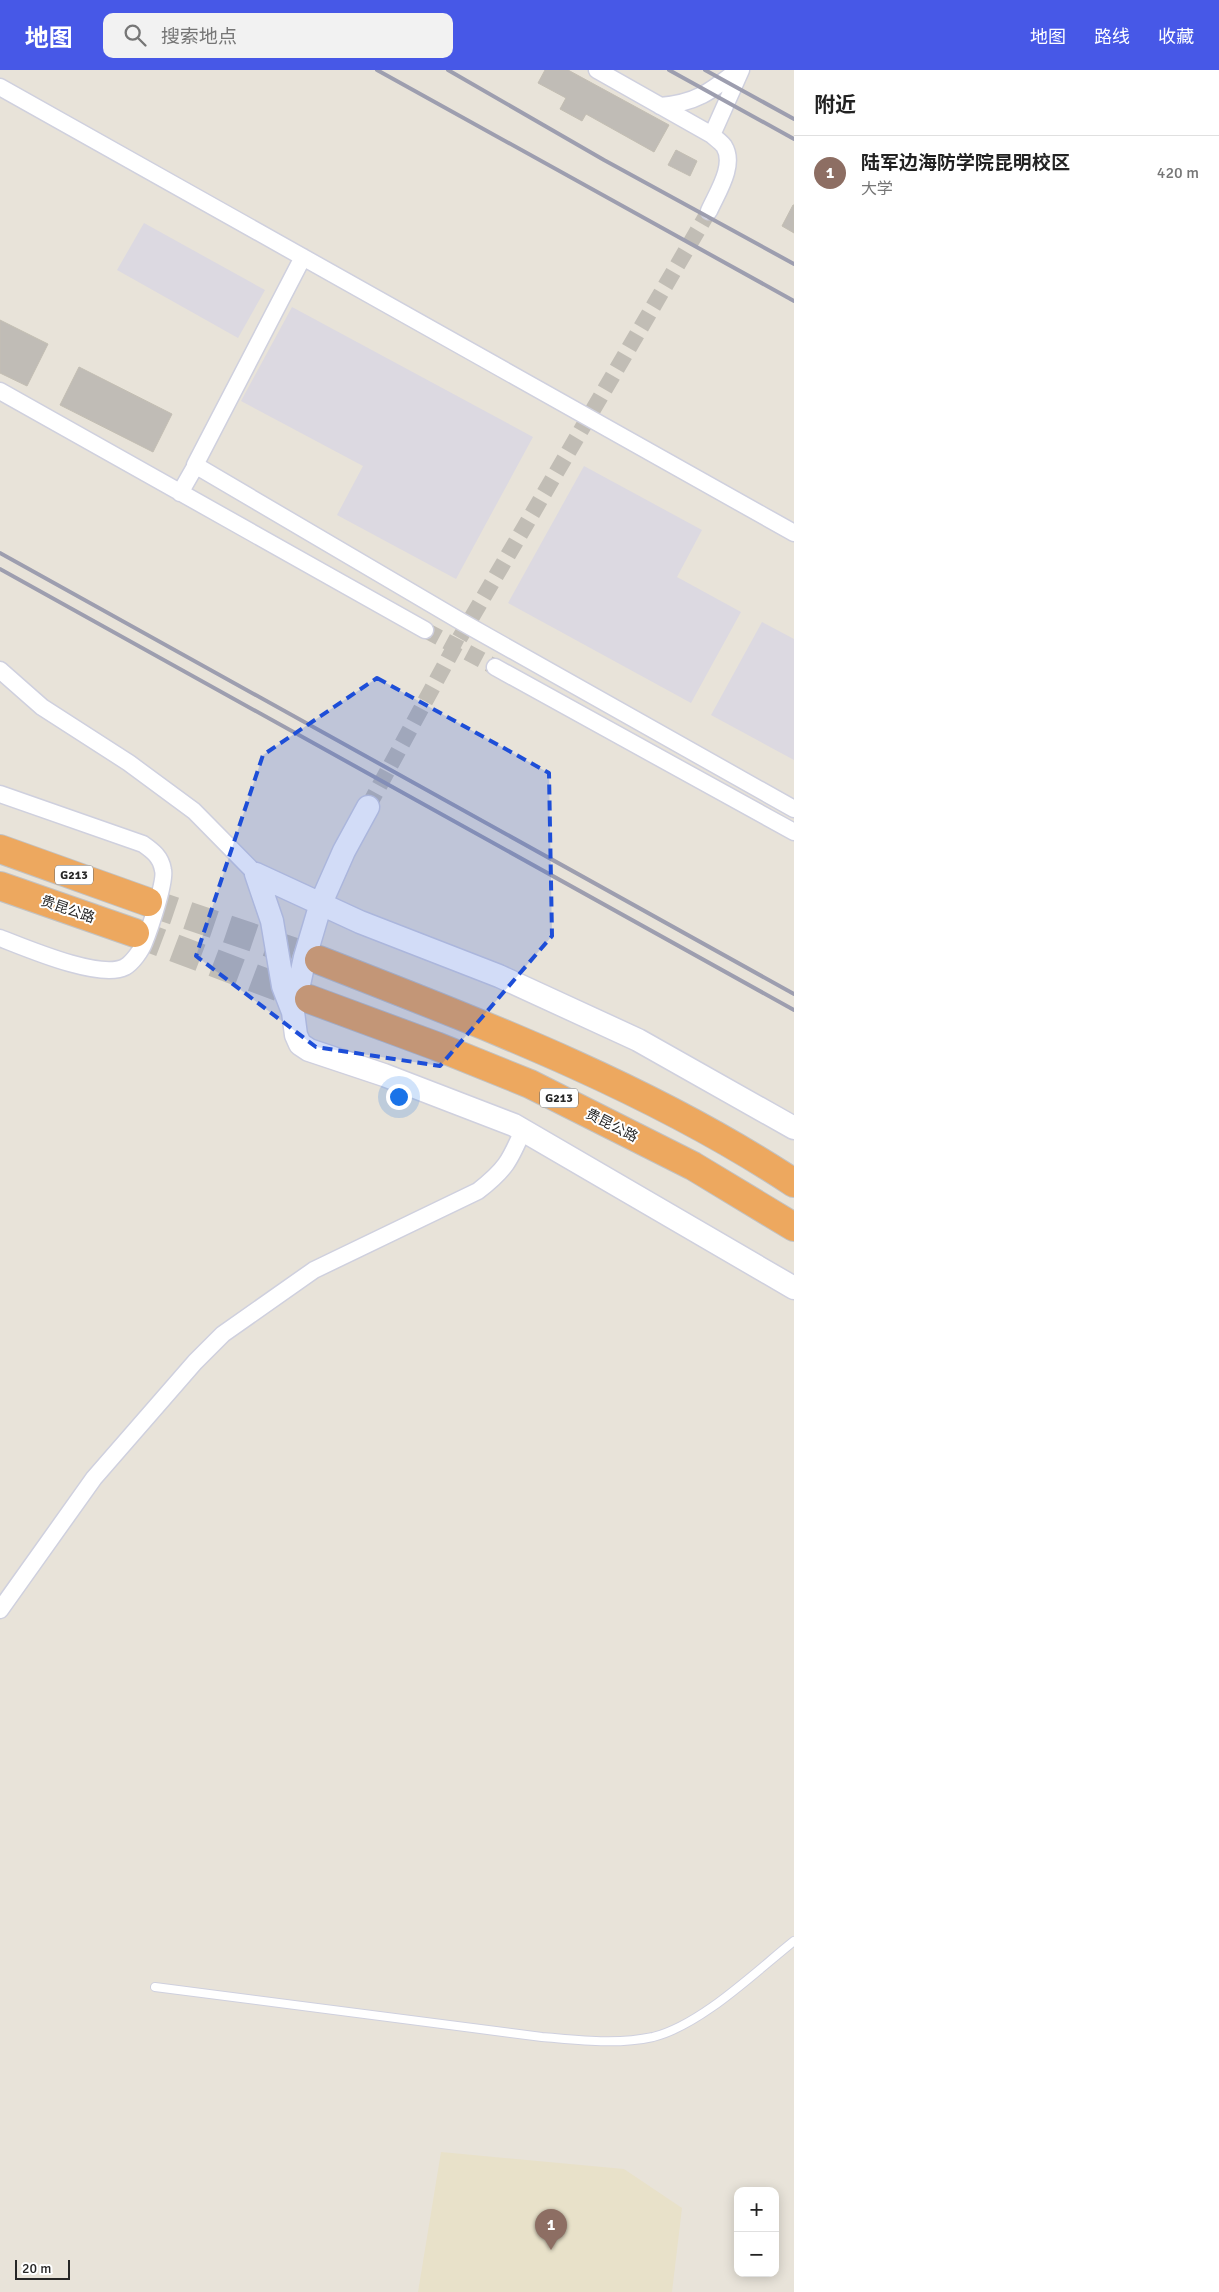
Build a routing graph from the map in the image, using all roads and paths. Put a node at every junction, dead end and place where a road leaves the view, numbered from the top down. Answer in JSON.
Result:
{"nodes":[{"id":1,"x":597,"y":70,"type":"edge"},
{"id":2,"x":739,"y":70,"type":"edge"},
{"id":3,"x":0,"y":87,"type":"edge"},
{"id":4,"x":660,"y":106,"type":"junction"},
{"id":5,"x":712,"y":135,"type":"junction"},
{"id":6,"x":709,"y":211,"type":"tunnel mouth"},
{"id":7,"x":303,"y":257,"type":"junction"},
{"id":8,"x":0,"y":391,"type":"edge"},
{"id":9,"x":196,"y":465,"type":"junction"},
{"id":10,"x":180,"y":493,"type":"junction"},
{"id":11,"x":794,"y":533,"type":"edge"},
{"id":12,"x":425,"y":630,"type":"tunnel mouth"},
{"id":13,"x":495,"y":668,"type":"tunnel mouth"},
{"id":14,"x":0,"y":670,"type":"edge"},
{"id":15,"x":0,"y":794,"type":"edge"},
{"id":16,"x":368,"y":807,"type":"tunnel mouth"},
{"id":17,"x":794,"y":809,"type":"edge"},
{"id":18,"x":794,"y":832,"type":"edge"},
{"id":19,"x":0,"y":849,"type":"edge"},
{"id":20,"x":256,"y":874,"type":"junction"},
{"id":21,"x":0,"y":886,"type":"edge"},
{"id":22,"x":148,"y":902,"type":"tunnel mouth"},
{"id":23,"x":321,"y":903,"type":"junction"},
{"id":24,"x":135,"y":933,"type":"tunnel mouth"},
{"id":25,"x":0,"y":938,"type":"edge"},
{"id":26,"x":319,"y":960,"type":"tunnel mouth"},
{"id":27,"x":301,"y":1005,"type":"junction"},
{"id":28,"x":794,"y":1128,"type":"edge"},
{"id":29,"x":523,"y":1130,"type":"junction"},
{"id":30,"x":794,"y":1183,"type":"edge"},
{"id":31,"x":794,"y":1227,"type":"edge"},
{"id":32,"x":794,"y":1288,"type":"edge"},
{"id":33,"x":0,"y":1610,"type":"edge"},
{"id":34,"x":794,"y":1941,"type":"edge"},
{"id":35,"x":155,"y":1987,"type":"dead end"}],
"edges":[{"from":1,"to":4,"type":"street"},
{"from":2,"to":4,"type":"street"},
{"from":2,"to":5,"type":"street"},
{"from":3,"to":7,"type":"street"},
{"from":4,"to":5,"type":"street"},
{"from":5,"to":6,"type":"street"},
{"from":7,"to":9,"type":"street"},
{"from":7,"to":11,"type":"street"},
{"from":8,"to":10,"type":"street"},
{"from":9,"to":10,"type":"street"},
{"from":9,"to":17,"type":"street"},
{"from":10,"to":12,"type":"street"},
{"from":13,"to":18,"type":"street"},
{"from":14,"to":20,"type":"street"},
{"from":15,"to":25,"type":"street"},
{"from":16,"to":23,"type":"street"},
{"from":19,"to":22,"type":"highway","number":"G213"},
{"from":20,"to":23,"type":"street"},
{"from":20,"to":27,"type":"street"},
{"from":21,"to":24,"type":"highway","name":"贵昆公路","number":"G213"},
{"from":23,"to":27,"type":"street"},
{"from":23,"to":28,"type":"street"},
{"from":26,"to":30,"type":"highway","number":"G213"},
{"from":27,"to":29,"type":"street"},
{"from":27,"to":31,"type":"highway","name":"贵昆公路","number":"G213"},
{"from":29,"to":32,"type":"street"},
{"from":29,"to":33,"type":"street"},
{"from":34,"to":35,"type":"lane"}]}
